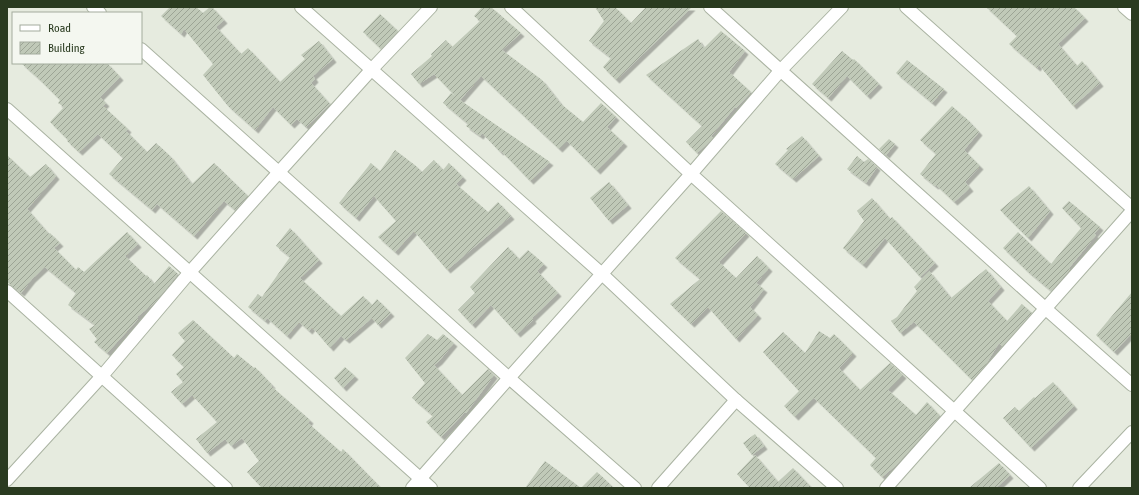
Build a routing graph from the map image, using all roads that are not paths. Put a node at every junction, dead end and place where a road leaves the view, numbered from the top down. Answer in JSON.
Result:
{"nodes":[{"id":1,"x":301,"y":7,"type":"edge"},
{"id":2,"x":431,"y":7,"type":"edge"},
{"id":3,"x":511,"y":7,"type":"edge"},
{"id":4,"x":710,"y":7,"type":"edge"},
{"id":5,"x":842,"y":7,"type":"edge"},
{"id":6,"x":906,"y":7,"type":"edge"},
{"id":7,"x":1124,"y":7,"type":"edge"},
{"id":8,"x":1132,"y":14,"type":"edge"},
{"id":9,"x":142,"y":50,"type":"edge"},
{"id":10,"x":372,"y":69,"type":"junction"},
{"id":11,"x":780,"y":70,"type":"junction"},
{"id":12,"x":7,"y":109,"type":"edge"},
{"id":13,"x":279,"y":172,"type":"junction"},
{"id":14,"x":691,"y":174,"type":"junction"},
{"id":15,"x":1132,"y":208,"type":"edge"},
{"id":16,"x":1132,"y":212,"type":"edge"},
{"id":17,"x":190,"y":272,"type":"junction"},
{"id":18,"x":602,"y":274,"type":"junction"},
{"id":19,"x":7,"y":291,"type":"edge"},
{"id":20,"x":1046,"y":309,"type":"junction"},
{"id":21,"x":102,"y":376,"type":"junction"},
{"id":22,"x":509,"y":378,"type":"junction"},
{"id":23,"x":1132,"y":385,"type":"edge"},
{"id":24,"x":736,"y":400,"type":"junction"},
{"id":25,"x":955,"y":412,"type":"junction"},
{"id":26,"x":1132,"y":432,"type":"edge"},
{"id":27,"x":7,"y":480,"type":"edge"},
{"id":28,"x":416,"y":484,"type":"edge"},
{"id":29,"x":226,"y":488,"type":"edge"},
{"id":30,"x":431,"y":488,"type":"edge"},
{"id":31,"x":635,"y":488,"type":"edge"},
{"id":32,"x":658,"y":488,"type":"edge"},
{"id":33,"x":836,"y":488,"type":"edge"},
{"id":34,"x":886,"y":488,"type":"edge"},
{"id":35,"x":1040,"y":488,"type":"edge"},
{"id":36,"x":1079,"y":488,"type":"edge"}],
"edges":[{"from":1,"to":10,"type":"street"},
{"from":2,"to":10,"type":"street"},
{"from":3,"to":14,"type":"street"},
{"from":4,"to":11,"type":"street"},
{"from":5,"to":11,"type":"street"},
{"from":6,"to":15,"type":"street"},
{"from":7,"to":8,"type":"street"},
{"from":9,"to":13,"type":"street"},
{"from":10,"to":13,"type":"street"},
{"from":10,"to":18,"type":"street"},
{"from":11,"to":14,"type":"street"},
{"from":11,"to":20,"type":"street"},
{"from":12,"to":17,"type":"street"},
{"from":13,"to":17,"type":"street"},
{"from":13,"to":22,"type":"street"},
{"from":14,"to":18,"type":"street"},
{"from":14,"to":25,"type":"street"},
{"from":16,"to":20,"type":"street"},
{"from":17,"to":21,"type":"street"},
{"from":17,"to":28,"type":"street"},
{"from":18,"to":22,"type":"street"},
{"from":18,"to":24,"type":"street"},
{"from":19,"to":21,"type":"street"},
{"from":20,"to":23,"type":"street"},
{"from":20,"to":25,"type":"street"},
{"from":21,"to":27,"type":"street"},
{"from":21,"to":29,"type":"street"},
{"from":22,"to":28,"type":"street"},
{"from":22,"to":31,"type":"street"},
{"from":24,"to":32,"type":"street"},
{"from":24,"to":33,"type":"street"},
{"from":25,"to":34,"type":"street"},
{"from":25,"to":35,"type":"street"},
{"from":26,"to":36,"type":"street"},
{"from":28,"to":30,"type":"street"}]}
